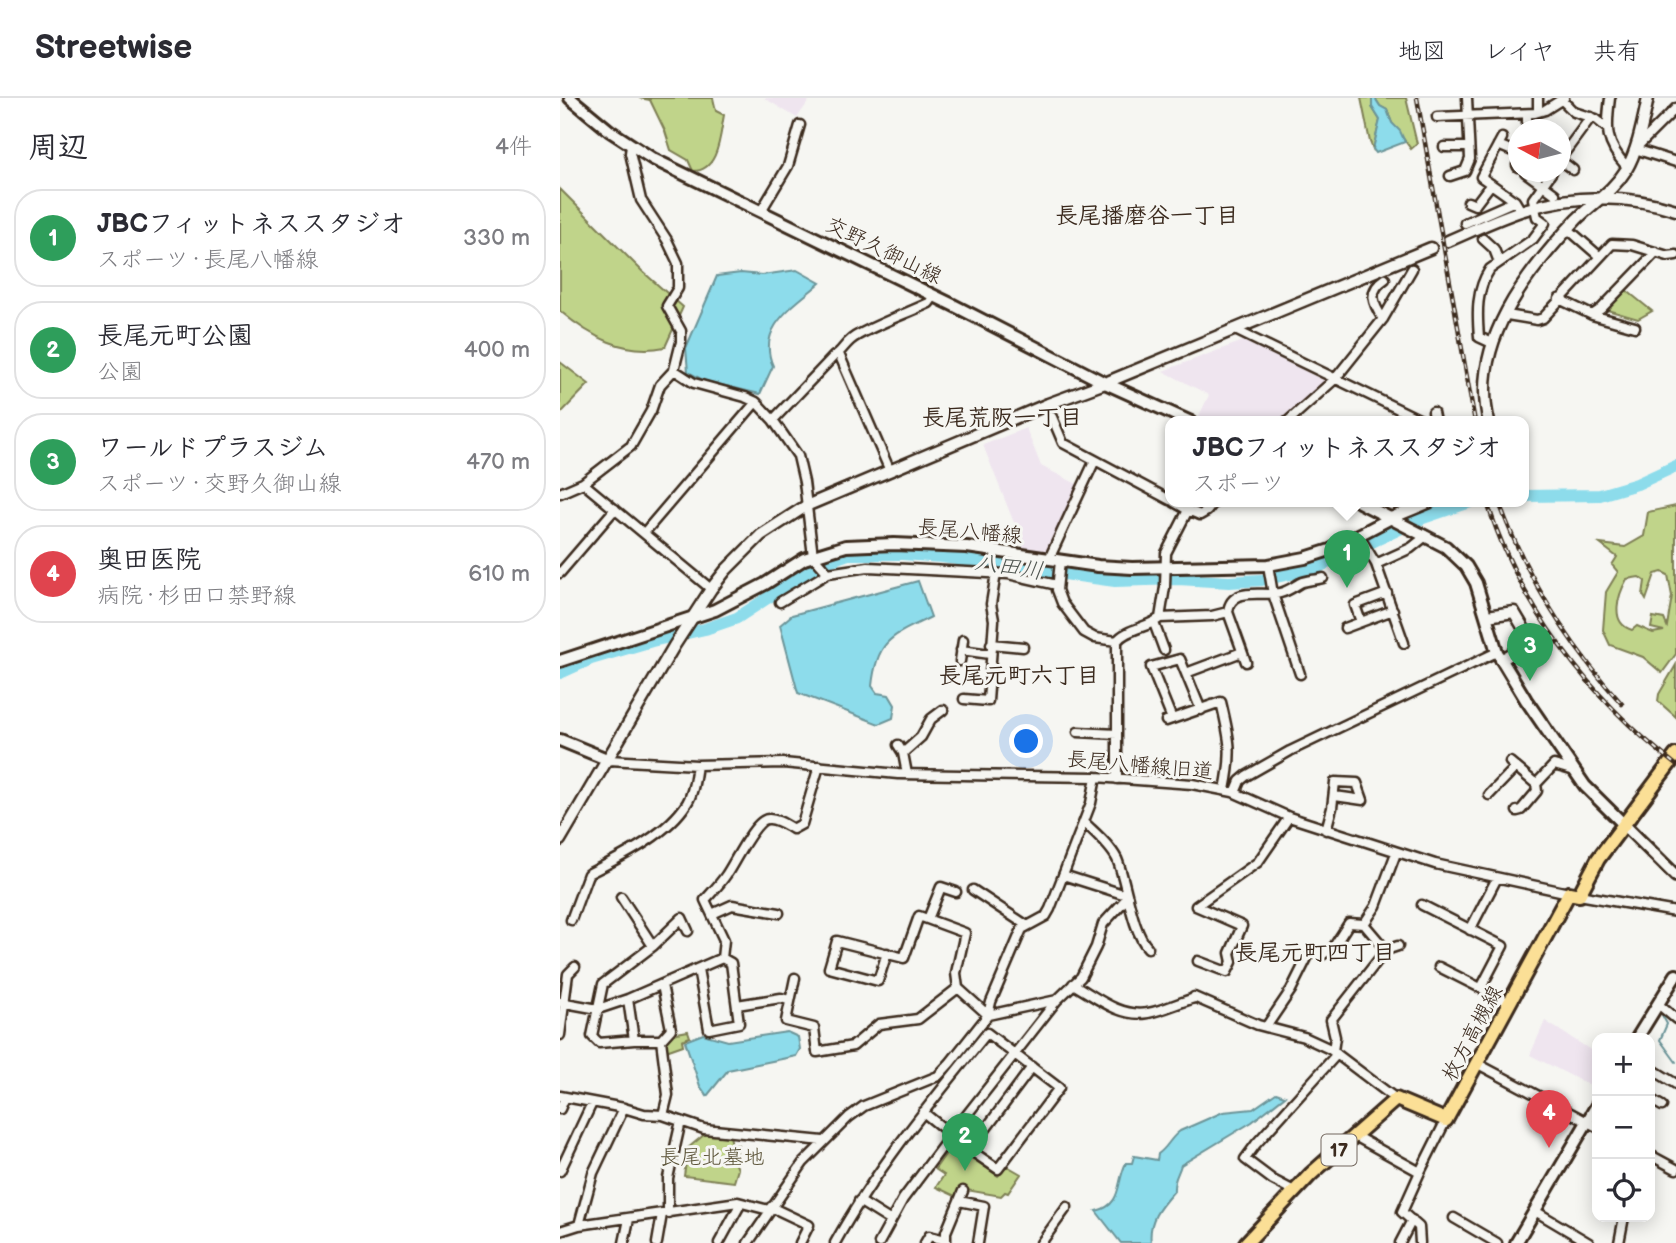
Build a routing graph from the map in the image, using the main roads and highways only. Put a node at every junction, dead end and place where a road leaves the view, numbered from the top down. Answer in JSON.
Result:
{"nodes":[{"id":1,"x":570,"y":98,"type":"edge"},
{"id":2,"x":1178,"y":416,"type":"edge"},
{"id":3,"x":1369,"y":507,"type":"edge"},
{"id":4,"x":1395,"y":520,"type":"junction"},
{"id":5,"x":560,"y":662,"type":"edge"},
{"id":6,"x":560,"y":740,"type":"edge"},
{"id":7,"x":1676,"y":755,"type":"edge"},
{"id":8,"x":609,"y":760,"type":"road end"},
{"id":9,"x":1623,"y":825,"type":"junction"},
{"id":10,"x":1676,"y":876,"type":"edge"},
{"id":11,"x":1676,"y":975,"type":"edge"},
{"id":12,"x":1640,"y":1033,"type":"edge"},
{"id":13,"x":1592,"y":1125,"type":"edge"},
{"id":14,"x":1521,"y":1241,"type":"edge"},
{"id":15,"x":1246,"y":1243,"type":"edge"}],
"edges":[{"from":1,"to":2,"type":"main road","name":"交野久御山線"},
{"from":3,"to":4,"type":"main road"},
{"from":4,"to":5,"type":"main road","name":"長尾八幡線"},
{"from":4,"to":9,"type":"main road"},
{"from":6,"to":8,"type":"main road"},
{"from":7,"to":9,"type":"main road","name":"枚方高槻線"},
{"from":9,"to":10,"type":"main road"},
{"from":9,"to":15,"type":"main road","name":"枚方高槻線","number":"17"},
{"from":11,"to":12,"type":"main road"},
{"from":13,"to":14,"type":"main road"}]}
